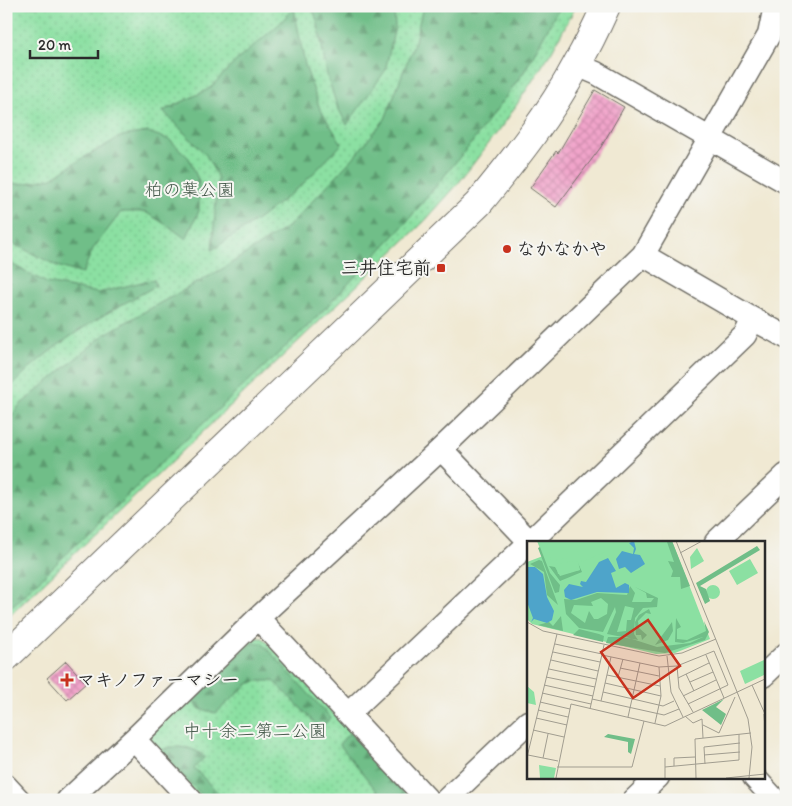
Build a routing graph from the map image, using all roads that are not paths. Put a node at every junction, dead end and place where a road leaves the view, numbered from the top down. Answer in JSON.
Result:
{"nodes":[{"id":1,"x":606,"y":6,"type":"edge"},
{"id":2,"x":775,"y":6,"type":"edge"},
{"id":3,"x":777,"y":39,"type":"edge"},
{"id":4,"x":577,"y":65,"type":"junction"},
{"id":5,"x":710,"y":138,"type":"junction"},
{"id":6,"x":786,"y":182,"type":"edge"},
{"id":7,"x":643,"y":255,"type":"junction"},
{"id":8,"x":753,"y":320,"type":"junction"},
{"id":9,"x":786,"y":337,"type":"edge"},
{"id":10,"x":442,"y":449,"type":"junction"},
{"id":11,"x":786,"y":475,"type":"edge"},
{"id":12,"x":528,"y":541,"type":"edge"},
{"id":13,"x":532,"y":541,"type":"edge"},
{"id":14,"x":717,"y":541,"type":"edge"},
{"id":15,"x":527,"y":546,"type":"edge"},
{"id":16,"x":258,"y":618,"type":"junction"},
{"id":17,"x":786,"y":654,"type":"edge"},
{"id":18,"x":6,"y":657,"type":"edge"},
{"id":19,"x":764,"y":675,"type":"edge"},
{"id":20,"x":348,"y":714,"type":"junction"},
{"id":21,"x":527,"y":723,"type":"edge"},
{"id":22,"x":134,"y":739,"type":"junction"},
{"id":23,"x":657,"y":778,"type":"edge"},
{"id":24,"x":755,"y":778,"type":"edge"},
{"id":25,"x":6,"y":786,"type":"edge"},
{"id":26,"x":19,"y":800,"type":"edge"},
{"id":27,"x":68,"y":800,"type":"edge"},
{"id":28,"x":191,"y":800,"type":"edge"},
{"id":29,"x":428,"y":800,"type":"edge"},
{"id":30,"x":446,"y":800,"type":"edge"},
{"id":31,"x":634,"y":800,"type":"edge"},
{"id":32,"x":775,"y":800,"type":"edge"}],
"edges":[{"from":1,"to":4,"type":"street"},
{"from":2,"to":3,"type":"street"},
{"from":3,"to":5,"type":"street"},
{"from":4,"to":5,"type":"street"},
{"from":4,"to":18,"type":"street"},
{"from":5,"to":6,"type":"street"},
{"from":5,"to":7,"type":"street"},
{"from":7,"to":8,"type":"street"},
{"from":7,"to":10,"type":"street"},
{"from":8,"to":9,"type":"street"},
{"from":8,"to":13,"type":"street"},
{"from":10,"to":12,"type":"street"},
{"from":10,"to":16,"type":"street"},
{"from":11,"to":14,"type":"street"},
{"from":15,"to":20,"type":"street"},
{"from":16,"to":20,"type":"street"},
{"from":16,"to":22,"type":"street"},
{"from":17,"to":19,"type":"street"},
{"from":20,"to":29,"type":"street"},
{"from":21,"to":30,"type":"street"},
{"from":22,"to":27,"type":"street"},
{"from":22,"to":28,"type":"street"},
{"from":23,"to":31,"type":"street"},
{"from":24,"to":32,"type":"street"},
{"from":25,"to":26,"type":"street"}]}
